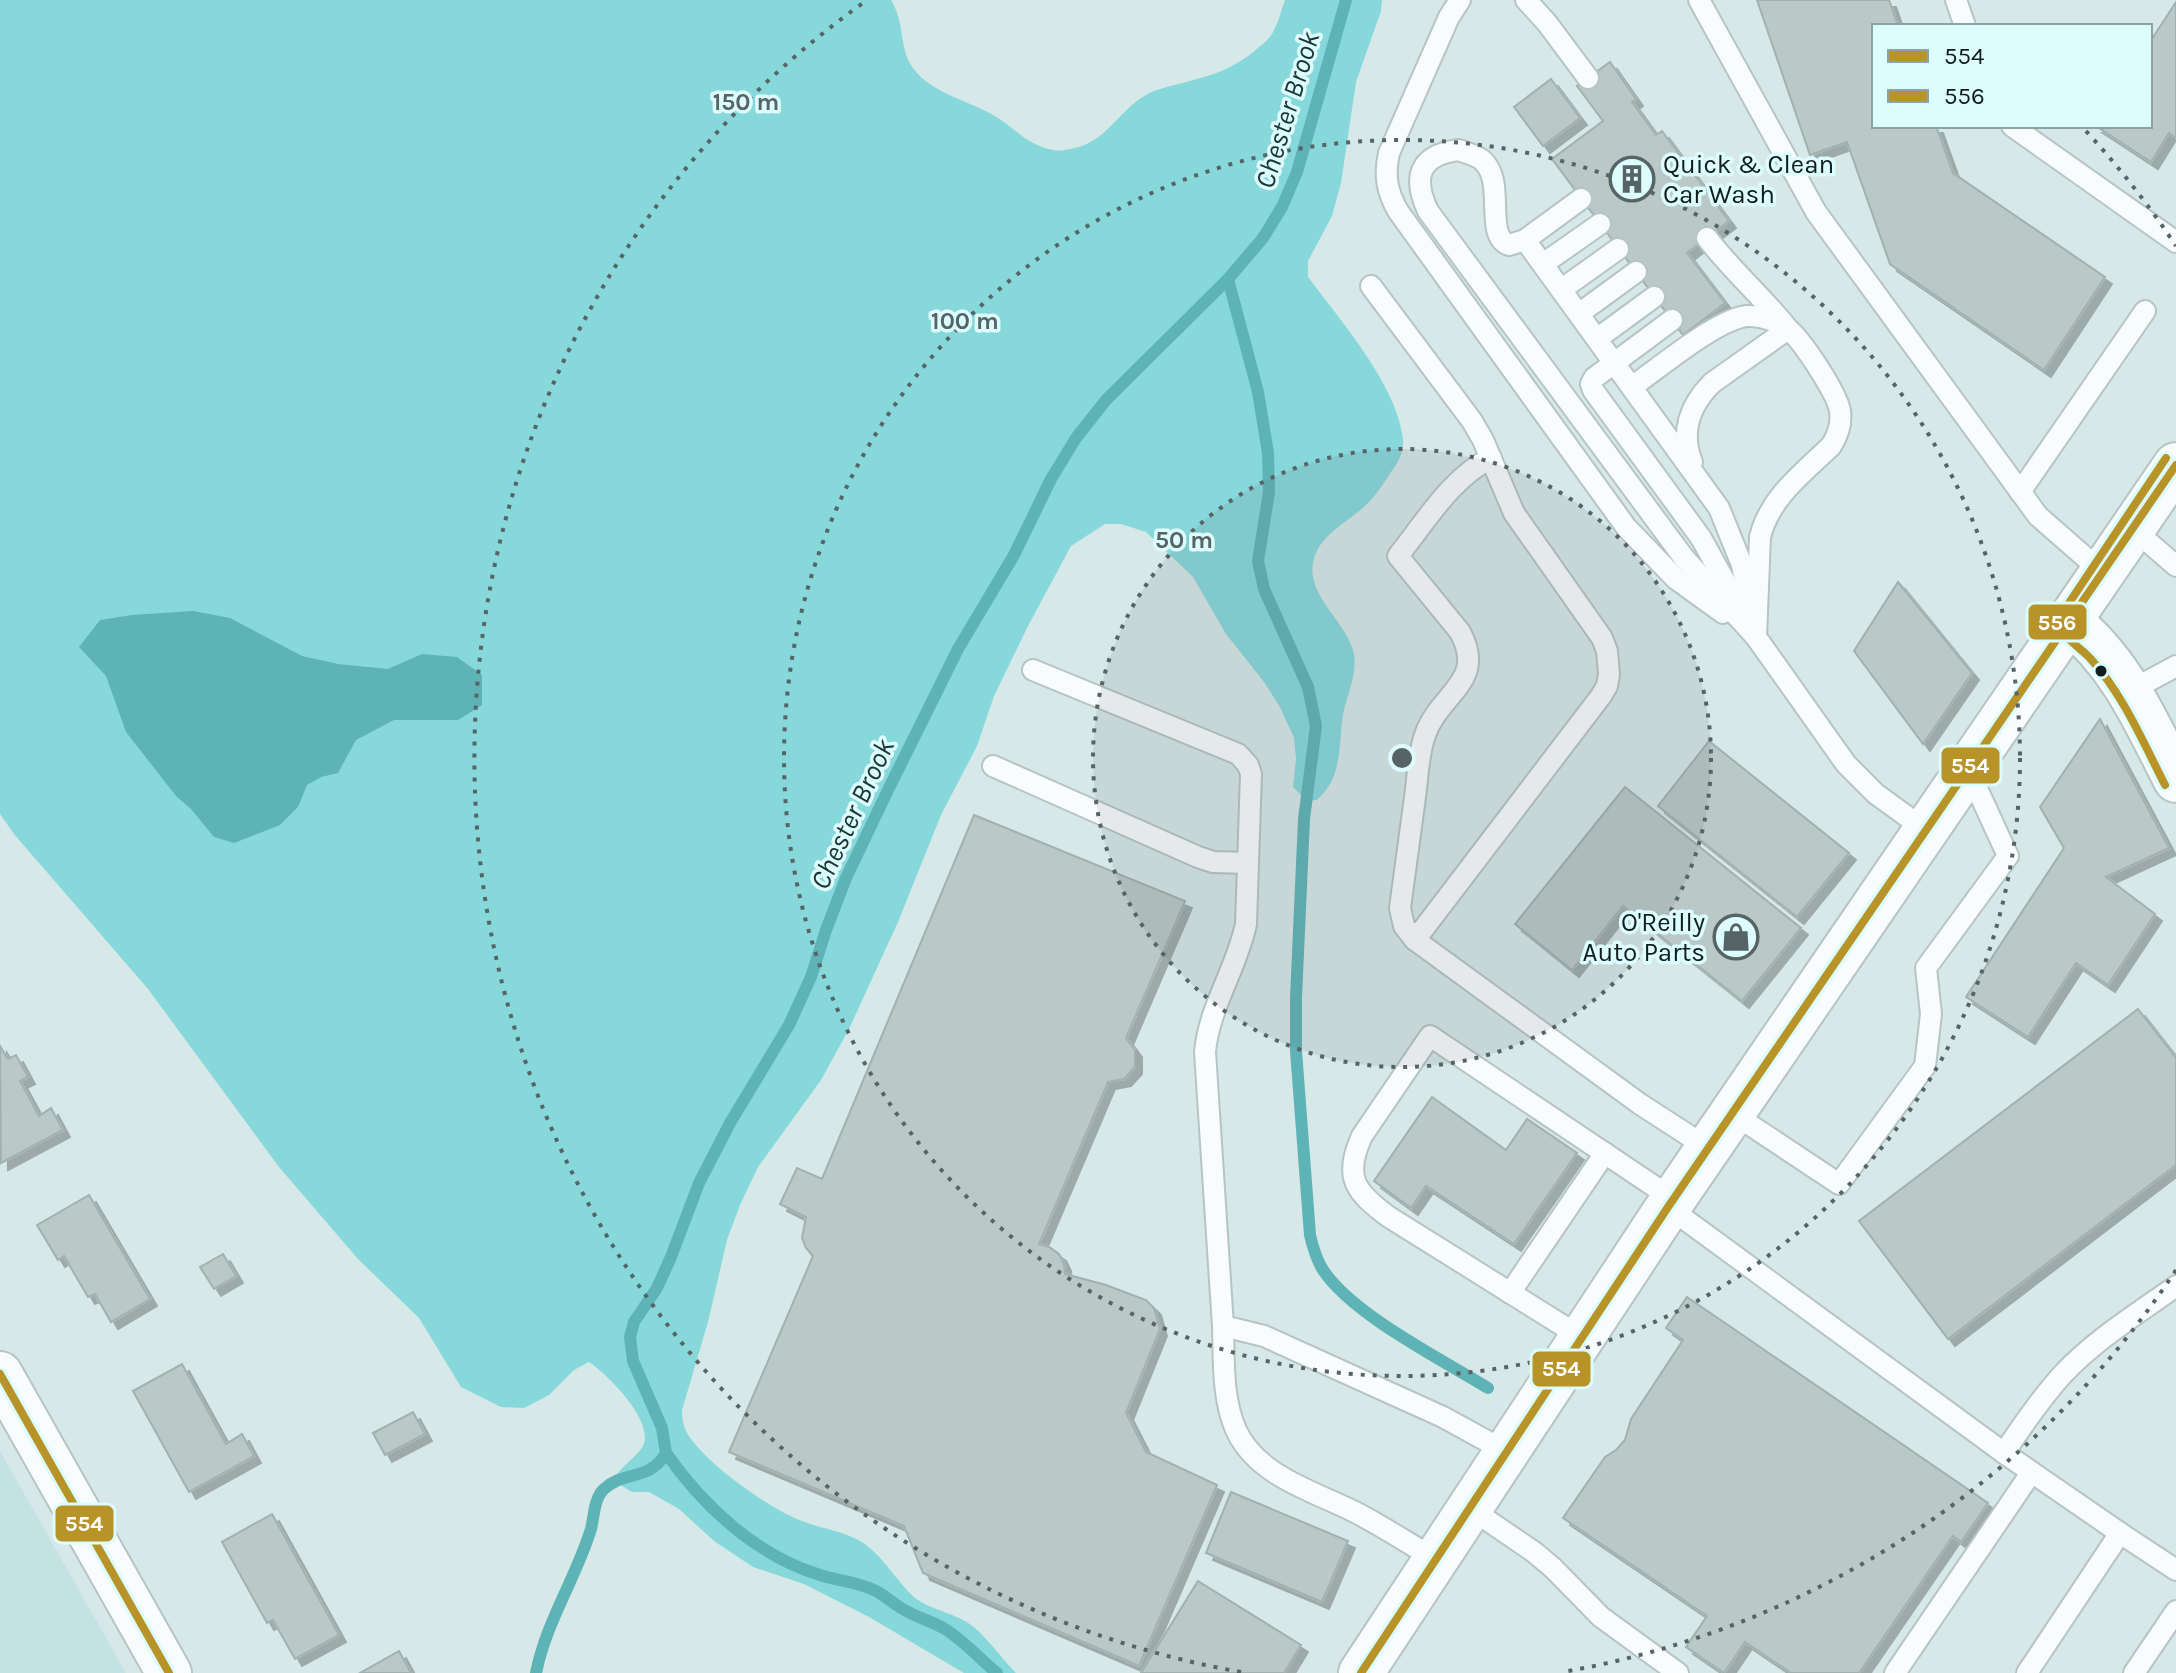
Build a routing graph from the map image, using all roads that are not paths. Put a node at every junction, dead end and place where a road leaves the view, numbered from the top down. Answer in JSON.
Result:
{"nodes":[{"id":1,"x":1460,"y":0,"type":"edge"},
{"id":2,"x":1526,"y":0,"type":"edge"},
{"id":3,"x":1699,"y":0,"type":"edge"},
{"id":4,"x":1956,"y":0,"type":"edge"},
{"id":5,"x":1964,"y":24,"type":"edge"},
{"id":6,"x":1588,"y":78,"type":"dead end"},
{"id":7,"x":2015,"y":128,"type":"edge"},
{"id":8,"x":1581,"y":199,"type":"dead end"},
{"id":9,"x":1600,"y":224,"type":"dead end"},
{"id":10,"x":1707,"y":238,"type":"dead end"},
{"id":11,"x":1525,"y":240,"type":"junction"},
{"id":12,"x":2176,"y":242,"type":"edge"},
{"id":13,"x":1618,"y":249,"type":"dead end"},
{"id":14,"x":1543,"y":264,"type":"junction"},
{"id":15,"x":1636,"y":272,"type":"dead end"},
{"id":16,"x":1371,"y":286,"type":"dead end"},
{"id":17,"x":1562,"y":289,"type":"junction"},
{"id":18,"x":1654,"y":297,"type":"dead end"},
{"id":19,"x":2145,"y":311,"type":"dead end"},
{"id":20,"x":1580,"y":313,"type":"junction"},
{"id":21,"x":1672,"y":320,"type":"dead end"},
{"id":22,"x":1788,"y":329,"type":"junction"},
{"id":23,"x":1598,"y":338,"type":"junction"},
{"id":24,"x":1615,"y":362,"type":"junction"},
{"id":25,"x":1633,"y":386,"type":"junction"},
{"id":26,"x":1491,"y":458,"type":"junction"},
{"id":27,"x":2176,"y":465,"type":"edge"},
{"id":28,"x":1696,"y":474,"type":"junction"},
{"id":29,"x":2020,"y":492,"type":"junction"},
{"id":30,"x":2132,"y":528,"type":"junction"},
{"id":31,"x":2176,"y":566,"type":"edge"},
{"id":32,"x":2102,"y":572,"type":"junction"},
{"id":33,"x":2069,"y":621,"type":"junction"},
{"id":34,"x":1756,"y":637,"type":"junction"},
{"id":35,"x":2176,"y":666,"type":"edge"},
{"id":36,"x":1033,"y":670,"type":"dead end"},
{"id":37,"x":2130,"y":691,"type":"junction"},
{"id":38,"x":2172,"y":761,"type":"edge"},
{"id":39,"x":993,"y":766,"type":"dead end"},
{"id":40,"x":1967,"y":767,"type":"junction"},
{"id":41,"x":1927,"y":831,"type":"junction"},
{"id":42,"x":1247,"y":863,"type":"junction"},
{"id":43,"x":1415,"y":940,"type":"junction"},
{"id":44,"x":1732,"y":1113,"type":"junction"},
{"id":45,"x":1708,"y":1148,"type":"junction"},
{"id":46,"x":1605,"y":1153,"type":"junction"},
{"id":47,"x":1670,"y":1203,"type":"junction"},
{"id":48,"x":2176,"y":1286,"type":"edge"},
{"id":49,"x":1510,"y":1293,"type":"junction"},
{"id":50,"x":1223,"y":1326,"type":"junction"},
{"id":51,"x":1581,"y":1337,"type":"junction"},
{"id":52,"x":0,"y":1374,"type":"edge"},
{"id":53,"x":1505,"y":1451,"type":"junction"},
{"id":54,"x":2004,"y":1453,"type":"junction"},
{"id":55,"x":2031,"y":1473,"type":"junction"},
{"id":56,"x":1468,"y":1507,"type":"junction"},
{"id":57,"x":2120,"y":1533,"type":"junction"},
{"id":58,"x":1435,"y":1559,"type":"junction"},
{"id":59,"x":2176,"y":1570,"type":"edge"},
{"id":60,"x":2176,"y":1611,"type":"edge"},
{"id":61,"x":169,"y":1673,"type":"edge"},
{"id":62,"x":1361,"y":1673,"type":"edge"},
{"id":63,"x":1678,"y":1673,"type":"edge"},
{"id":64,"x":1895,"y":1673,"type":"edge"},
{"id":65,"x":2027,"y":1673,"type":"edge"},
{"id":66,"x":2134,"y":1673,"type":"edge"}],
"edges":[{"from":1,"to":34,"type":"lane"},
{"from":2,"to":6,"type":"lane"},
{"from":3,"to":29,"type":"lane"},
{"from":4,"to":5,"type":"lane"},
{"from":7,"to":12,"type":"lane"},
{"from":8,"to":11,"type":"lane"},
{"from":9,"to":14,"type":"lane"},
{"from":10,"to":22,"type":"lane"},
{"from":11,"to":14,"type":"lane"},
{"from":11,"to":34,"type":"lane"},
{"from":13,"to":17,"type":"lane"},
{"from":14,"to":17,"type":"lane"},
{"from":15,"to":20,"type":"lane"},
{"from":16,"to":26,"type":"lane"},
{"from":17,"to":20,"type":"lane"},
{"from":18,"to":23,"type":"lane"},
{"from":19,"to":29,"type":"lane"},
{"from":20,"to":23,"type":"lane"},
{"from":21,"to":24,"type":"lane"},
{"from":22,"to":25,"type":"lane"},
{"from":22,"to":28,"type":"lane"},
{"from":22,"to":34,"type":"lane"},
{"from":23,"to":24,"type":"lane"},
{"from":24,"to":25,"type":"lane"},
{"from":24,"to":34,"type":"lane"},
{"from":25,"to":28,"type":"lane"},
{"from":26,"to":43,"type":"lane"},
{"from":26,"to":43,"type":"lane"},
{"from":27,"to":30,"type":"main road"},
{"from":28,"to":34,"type":"lane"},
{"from":29,"to":32,"type":"lane"},
{"from":30,"to":31,"type":"lane"},
{"from":30,"to":32,"type":"main road"},
{"from":32,"to":33,"type":"main road"},
{"from":33,"to":37,"type":"main road"},
{"from":33,"to":40,"type":"main road"},
{"from":34,"to":41,"type":"lane"},
{"from":35,"to":37,"type":"lane"},
{"from":36,"to":42,"type":"lane"},
{"from":37,"to":38,"type":"main road"},
{"from":39,"to":42,"type":"lane"},
{"from":40,"to":41,"type":"main road"},
{"from":40,"to":44,"type":"lane"},
{"from":41,"to":44,"type":"main road"},
{"from":42,"to":50,"type":"lane"},
{"from":43,"to":45,"type":"lane"},
{"from":44,"to":45,"type":"main road"},
{"from":45,"to":47,"type":"main road"},
{"from":46,"to":47,"type":"lane"},
{"from":46,"to":49,"type":"lane"},
{"from":46,"to":49,"type":"lane"},
{"from":47,"to":51,"type":"main road"},
{"from":47,"to":54,"type":"lane"},
{"from":48,"to":54,"type":"lane"},
{"from":49,"to":51,"type":"lane"},
{"from":50,"to":53,"type":"lane"},
{"from":50,"to":58,"type":"lane"},
{"from":51,"to":53,"type":"main road"},
{"from":52,"to":61,"type":"main road"},
{"from":53,"to":56,"type":"main road"},
{"from":54,"to":55,"type":"lane"},
{"from":55,"to":57,"type":"lane"},
{"from":55,"to":64,"type":"lane"},
{"from":56,"to":58,"type":"main road"},
{"from":56,"to":63,"type":"lane"},
{"from":57,"to":59,"type":"lane"},
{"from":57,"to":65,"type":"lane"},
{"from":58,"to":62,"type":"main road"},
{"from":60,"to":66,"type":"lane"}]}
